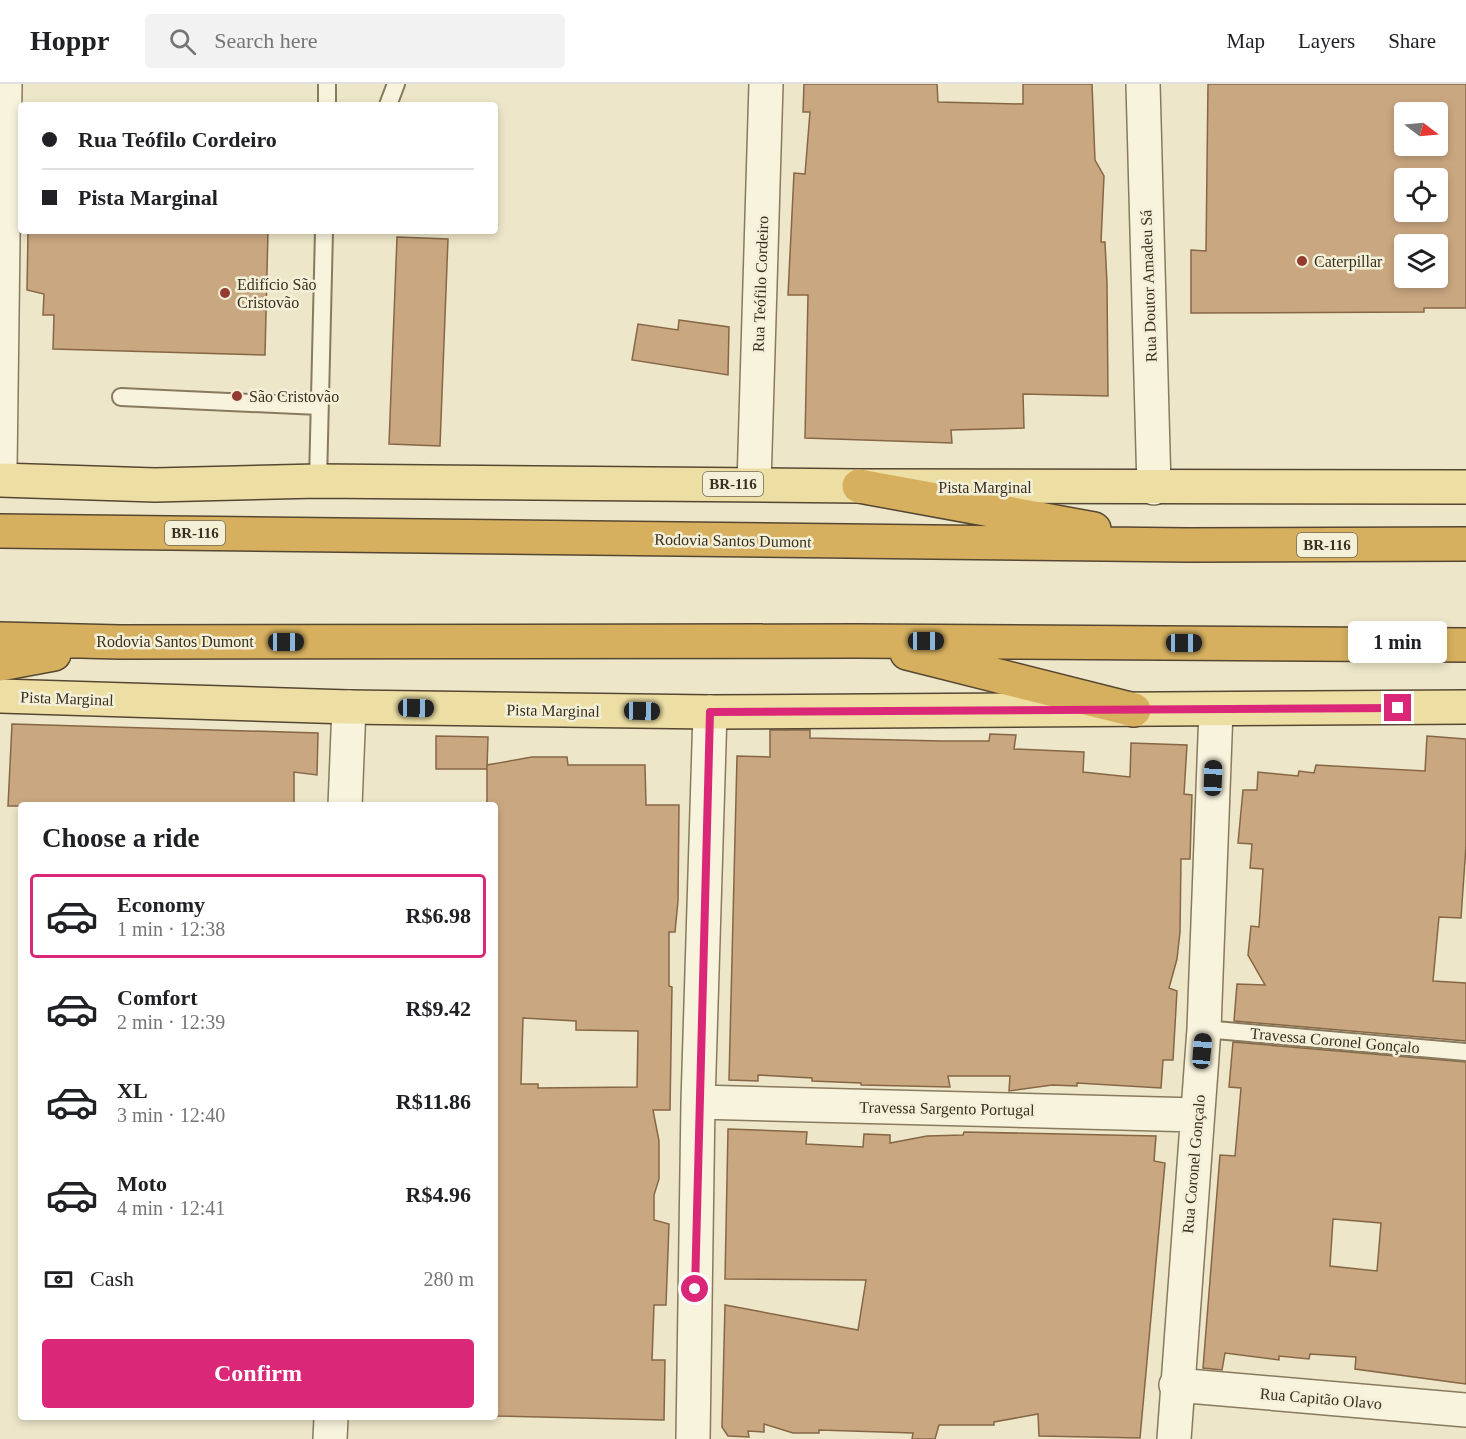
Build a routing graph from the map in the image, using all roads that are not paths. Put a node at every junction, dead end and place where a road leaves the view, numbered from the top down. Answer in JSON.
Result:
{"nodes":[{"id":1,"x":5,"y":84,"type":"edge"},
{"id":2,"x":327,"y":84,"type":"edge"},
{"id":3,"x":396,"y":84,"type":"edge"},
{"id":4,"x":766,"y":84,"type":"edge"},
{"id":5,"x":1143,"y":84,"type":"edge"},
{"id":6,"x":327,"y":102,"type":"edge"},
{"id":7,"x":389,"y":102,"type":"edge"},
{"id":8,"x":324,"y":234,"type":"edge"},
{"id":9,"x":122,"y":397,"type":"dead end"},
{"id":10,"x":319,"y":406,"type":"junction"},
{"id":11,"x":0,"y":470,"type":"edge"},
{"id":12,"x":0,"y":480,"type":"edge"},
{"id":13,"x":318,"y":480,"type":"junction"},
{"id":14,"x":754,"y":484,"type":"junction"},
{"id":15,"x":859,"y":486,"type":"junction"},
{"id":16,"x":1466,"y":487,"type":"edge"},
{"id":17,"x":1154,"y":488,"type":"junction"},
{"id":18,"x":0,"y":531,"type":"edge"},
{"id":19,"x":1466,"y":544,"type":"edge"},
{"id":20,"x":1188,"y":545,"type":"junction"},
{"id":21,"x":0,"y":639,"type":"edge"},
{"id":22,"x":856,"y":641,"type":"junction"},
{"id":23,"x":120,"y":642,"type":"junction"},
{"id":24,"x":1466,"y":645,"type":"edge"},
{"id":25,"x":0,"y":664,"type":"edge"},
{"id":26,"x":0,"y":696,"type":"edge"},
{"id":27,"x":349,"y":707,"type":"junction"},
{"id":28,"x":1466,"y":707,"type":"edge"},
{"id":29,"x":1134,"y":710,"type":"junction"},
{"id":30,"x":1216,"y":710,"type":"junction"},
{"id":31,"x":710,"y":712,"type":"junction"},
{"id":32,"x":345,"y":802,"type":"edge"},
{"id":33,"x":1204,"y":1029,"type":"junction"},
{"id":34,"x":1466,"y":1052,"type":"edge"},
{"id":35,"x":698,"y":1102,"type":"junction"},
{"id":36,"x":1197,"y":1115,"type":"junction"},
{"id":37,"x":1176,"y":1385,"type":"junction"},
{"id":38,"x":1466,"y":1410,"type":"edge"},
{"id":39,"x":331,"y":1420,"type":"edge"},
{"id":40,"x":330,"y":1439,"type":"edge"},
{"id":41,"x":693,"y":1439,"type":"edge"},
{"id":42,"x":1174,"y":1439,"type":"edge"}],
"edges":[{"from":1,"to":11,"type":"street"},
{"from":2,"to":6,"type":"lane"},
{"from":3,"to":7,"type":"lane"},
{"from":4,"to":14,"type":"street","name":"Rua Teófilo Cordeiro"},
{"from":5,"to":17,"type":"street","name":"Rua Doutor Amadeu Sá"},
{"from":8,"to":10,"type":"lane"},
{"from":9,"to":10,"type":"lane"},
{"from":10,"to":13,"type":"lane"},
{"from":12,"to":13,"type":"main road","name":"Pista Marginal","number":"BR-116"},
{"from":13,"to":14,"type":"main road","name":"Pista Marginal","number":"BR-116"},
{"from":14,"to":15,"type":"main road","name":"Pista Marginal","number":"BR-116"},
{"from":15,"to":17,"type":"main road","name":"Pista Marginal","number":"BR-116"},
{"from":15,"to":20,"type":"highway"},
{"from":16,"to":17,"type":"main road","name":"Pista Marginal","number":"BR-116"},
{"from":18,"to":20,"type":"highway","name":"Rodovia Santos Dumont","number":"BR-116"},
{"from":19,"to":20,"type":"highway","name":"Rodovia Santos Dumont","number":"BR-116"},
{"from":21,"to":23,"type":"highway","name":"Rodovia Santos Dumont"},
{"from":22,"to":23,"type":"highway","name":"Rodovia Santos Dumont"},
{"from":22,"to":24,"type":"highway","name":"Rodovia Santos Dumont"},
{"from":22,"to":29,"type":"highway"},
{"from":23,"to":25,"type":"highway"},
{"from":26,"to":27,"type":"main road","name":"Pista Marginal"},
{"from":27,"to":31,"type":"main road","name":"Pista Marginal"},
{"from":27,"to":32,"type":"street"},
{"from":28,"to":30,"type":"main road","name":"Pista Marginal"},
{"from":29,"to":30,"type":"main road","name":"Pista Marginal"},
{"from":29,"to":31,"type":"main road","name":"Pista Marginal"},
{"from":30,"to":33,"type":"street","name":"Rua Coronel Gonçalo"},
{"from":31,"to":35,"type":"street"},
{"from":33,"to":34,"type":"lane","name":"Travessa Coronel Gonçalo"},
{"from":33,"to":36,"type":"street","name":"Rua Coronel Gonçalo"},
{"from":35,"to":36,"type":"street","name":"Travessa Sargento Portugal"},
{"from":35,"to":41,"type":"street"},
{"from":36,"to":37,"type":"street","name":"Rua Coronel Gonçalo"},
{"from":37,"to":38,"type":"street","name":"Rua Capitão Olavo"},
{"from":37,"to":42,"type":"street","name":"Rua Coronel Gonçalo"},
{"from":39,"to":40,"type":"street"}]}
